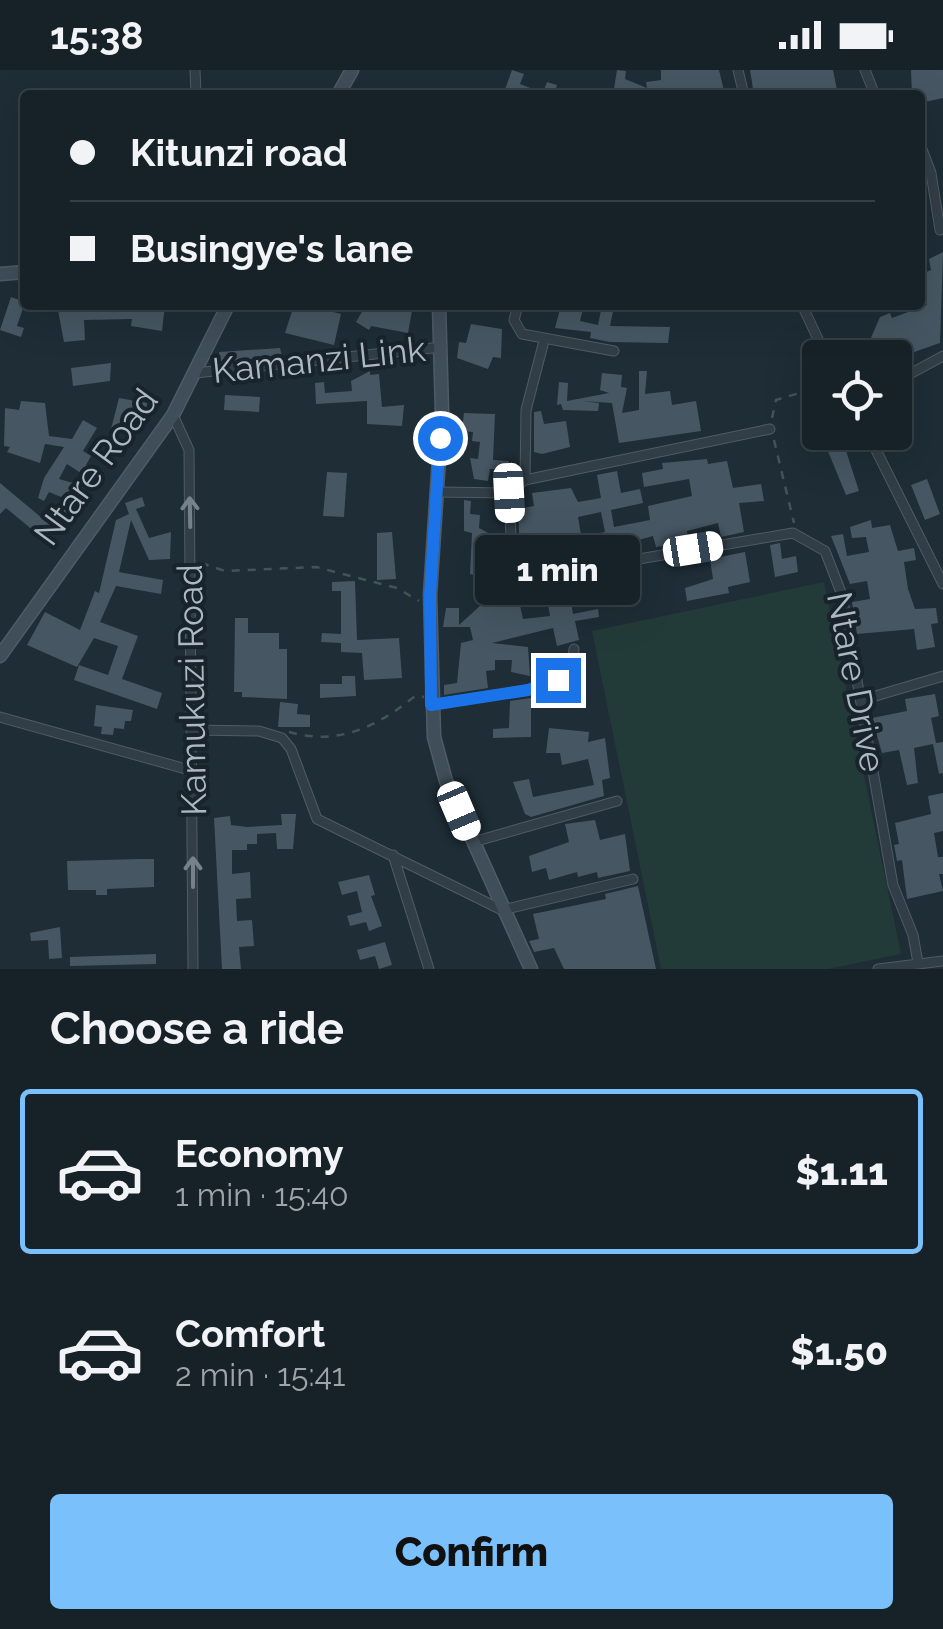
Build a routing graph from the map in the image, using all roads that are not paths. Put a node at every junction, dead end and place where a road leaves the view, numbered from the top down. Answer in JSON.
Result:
{"nodes":[{"id":1,"x":925,"y":157,"type":"edge"},
{"id":2,"x":940,"y":230,"type":"edge"},
{"id":3,"x":226,"y":310,"type":"edge"},
{"id":4,"x":439,"y":310,"type":"edge"},
{"id":5,"x":518,"y":310,"type":"edge"},
{"id":6,"x":804,"y":310,"type":"edge"},
{"id":7,"x":819,"y":340,"type":"edge"},
{"id":8,"x":544,"y":341,"type":"junction"},
{"id":9,"x":442,"y":347,"type":"junction"},
{"id":10,"x":614,"y":351,"type":"dead end"},
{"id":11,"x":943,"y":356,"type":"edge"},
{"id":12,"x":195,"y":373,"type":"junction"},
{"id":13,"x":912,"y":373,"type":"edge"},
{"id":14,"x":173,"y":415,"type":"junction"},
{"id":15,"x":770,"y":428,"type":"road end"},
{"id":16,"x":876,"y":450,"type":"edge"},
{"id":17,"x":526,"y":480,"type":"junction"},
{"id":18,"x":437,"y":492,"type":"junction"},
{"id":19,"x":509,"y":493,"type":"junction"},
{"id":20,"x":943,"y":584,"type":"edge"},
{"id":21,"x":574,"y":649,"type":"dead end"},
{"id":22,"x":0,"y":656,"type":"edge"},
{"id":23,"x":943,"y":676,"type":"edge"},
{"id":24,"x":862,"y":700,"type":"junction"},
{"id":25,"x":431,"y":701,"type":"junction"},
{"id":26,"x":0,"y":717,"type":"edge"},
{"id":27,"x":192,"y":730,"type":"junction"},
{"id":28,"x":193,"y":771,"type":"junction"},
{"id":29,"x":617,"y":801,"type":"dead end"},
{"id":30,"x":472,"y":842,"type":"junction"},
{"id":31,"x":393,"y":855,"type":"junction"},
{"id":32,"x":633,"y":879,"type":"dead end"},
{"id":33,"x":502,"y":910,"type":"junction"},
{"id":34,"x":943,"y":961,"type":"edge"},
{"id":35,"x":918,"y":963,"type":"junction"},
{"id":36,"x":193,"y":969,"type":"edge"},
{"id":37,"x":428,"y":969,"type":"edge"},
{"id":38,"x":531,"y":969,"type":"edge"},
{"id":39,"x":878,"y":969,"type":"edge"}],
"edges":[{"from":1,"to":2,"type":"street"},
{"from":3,"to":12,"type":"street","name":"Ntare Road"},
{"from":4,"to":9,"type":"street"},
{"from":5,"to":8,"type":"street"},
{"from":6,"to":7,"type":"street"},
{"from":8,"to":10,"type":"street"},
{"from":8,"to":17,"type":"street"},
{"from":9,"to":12,"type":"street","name":"Kamanzi Link"},
{"from":9,"to":18,"type":"street"},
{"from":11,"to":13,"type":"street"},
{"from":12,"to":14,"type":"street","name":"Ntare Road"},
{"from":14,"to":22,"type":"street","name":"Ntare Road"},
{"from":27,"to":14,"type":"street","name":"Kamukuzi Road","one_way":true},
{"from":15,"to":17,"type":"street"},
{"from":16,"to":20,"type":"street"},
{"from":17,"to":19,"type":"street"},
{"from":18,"to":19,"type":"street"},
{"from":18,"to":25,"type":"street"},
{"from":19,"to":24,"type":"street","name":"Ntare Drive"},
{"from":21,"to":25,"type":"street"},
{"from":23,"to":24,"type":"street"},
{"from":24,"to":35,"type":"street","name":"Ntare Drive"},
{"from":25,"to":30,"type":"street"},
{"from":26,"to":28,"type":"street"},
{"from":27,"to":28,"type":"street","name":"Kamukuzi Road"},
{"from":27,"to":31,"type":"street"},
{"from":36,"to":28,"type":"street","name":"Kamukuzi Road","one_way":true},
{"from":29,"to":30,"type":"street"},
{"from":30,"to":33,"type":"street"},
{"from":31,"to":33,"type":"street"},
{"from":31,"to":37,"type":"street"},
{"from":32,"to":33,"type":"street"},
{"from":33,"to":38,"type":"street"},
{"from":34,"to":35,"type":"street"},
{"from":35,"to":39,"type":"street"}]}
